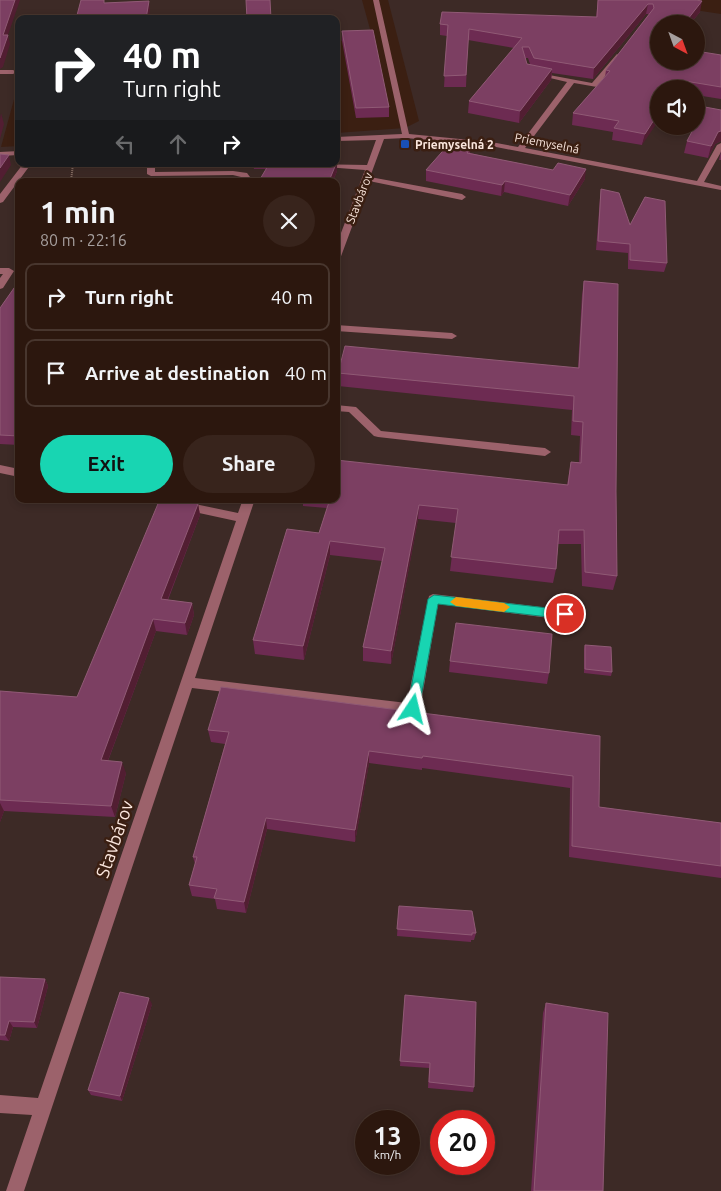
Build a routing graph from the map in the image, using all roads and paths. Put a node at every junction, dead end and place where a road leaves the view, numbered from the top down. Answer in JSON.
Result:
{"nodes":[{"id":1,"x":376,"y":0,"type":"edge"},
{"id":2,"x":624,"y":47,"type":"edge"},
{"id":3,"x":0,"y":72,"type":"edge"},
{"id":4,"x":13,"y":72,"type":"dead end"},
{"id":5,"x":528,"y":72,"type":"edge"},
{"id":6,"x":572,"y":81,"type":"junction"},
{"id":7,"x":406,"y":136,"type":"junction"},
{"id":8,"x":381,"y":137,"type":"junction"},
{"id":9,"x":340,"y":139,"type":"edge"},
{"id":10,"x":721,"y":145,"type":"edge"},
{"id":11,"x":520,"y":149,"type":"junction"},
{"id":12,"x":15,"y":153,"type":"edge"},
{"id":13,"x":0,"y":154,"type":"edge"},
{"id":14,"x":340,"y":166,"type":"edge"},
{"id":15,"x":24,"y":167,"type":"edge"},
{"id":16,"x":151,"y":167,"type":"edge"},
{"id":17,"x":371,"y":168,"type":"junction"},
{"id":18,"x":16,"y":178,"type":"edge"},
{"id":19,"x":246,"y":178,"type":"edge"},
{"id":20,"x":366,"y":178,"type":"junction"},
{"id":21,"x":15,"y":179,"type":"edge"},
{"id":22,"x":699,"y":184,"type":"junction"},
{"id":23,"x":721,"y":188,"type":"edge"},
{"id":24,"x":462,"y":197,"type":"dead end"},
{"id":25,"x":0,"y":200,"type":"edge"},
{"id":26,"x":340,"y":249,"type":"edge"},
{"id":27,"x":0,"y":271,"type":"edge"},
{"id":28,"x":0,"y":286,"type":"edge"},
{"id":29,"x":340,"y":328,"type":"edge"},
{"id":30,"x":452,"y":336,"type":"dead end"},
{"id":31,"x":340,"y":408,"type":"edge"},
{"id":32,"x":545,"y":452,"type":"dead end"},
{"id":33,"x":0,"y":469,"type":"edge"},
{"id":34,"x":15,"y":472,"type":"edge"},
{"id":35,"x":172,"y":503,"type":"edge"},
{"id":36,"x":248,"y":503,"type":"edge"},
{"id":37,"x":243,"y":518,"type":"junction"},
{"id":38,"x":565,"y":614,"type":"dead end"},
{"id":39,"x":187,"y":682,"type":"junction"},
{"id":40,"x":0,"y":1104,"type":"edge"},
{"id":41,"x":44,"y":1107,"type":"junction"},
{"id":42,"x":15,"y":1191,"type":"edge"}],
"edges":[{"from":1,"to":7,"type":"lane"},
{"from":2,"to":6,"type":"lane"},
{"from":3,"to":4,"type":"lane"},
{"from":5,"to":6,"type":"lane"},
{"from":6,"to":11,"type":"lane"},
{"from":7,"to":8,"type":"lane","name":"Priemyselná"},
{"from":7,"to":11,"type":"lane","name":"Priemyselná"},
{"from":8,"to":9,"type":"lane","name":"Priemyselná"},
{"from":8,"to":17,"type":"lane","name":"Stavbárov"},
{"from":10,"to":22,"type":"lane"},
{"from":11,"to":22,"type":"lane","name":"Priemyselná"},
{"from":12,"to":13,"type":"lane"},
{"from":14,"to":17,"type":"lane"},
{"from":15,"to":18,"type":"lane"},
{"from":16,"to":19,"type":"lane"},
{"from":17,"to":20,"type":"lane","name":"Stavbárov"},
{"from":20,"to":24,"type":"lane"},
{"from":20,"to":26,"type":"lane","name":"Stavbárov"},
{"from":21,"to":25,"type":"lane"},
{"from":22,"to":23,"type":"lane","name":"Priemyselná"},
{"from":27,"to":28,"type":"lane"},
{"from":29,"to":30,"type":"lane"},
{"from":31,"to":32,"type":"lane"},
{"from":33,"to":34,"type":"lane"},
{"from":35,"to":37,"type":"lane"},
{"from":36,"to":37,"type":"lane","name":"Stavbárov"},
{"from":37,"to":39,"type":"lane","name":"Stavbárov"},
{"from":38,"to":39,"type":"lane"},
{"from":39,"to":41,"type":"lane","name":"Stavbárov"},
{"from":40,"to":41,"type":"lane"},
{"from":41,"to":42,"type":"lane","name":"Stavbárov"}]}
